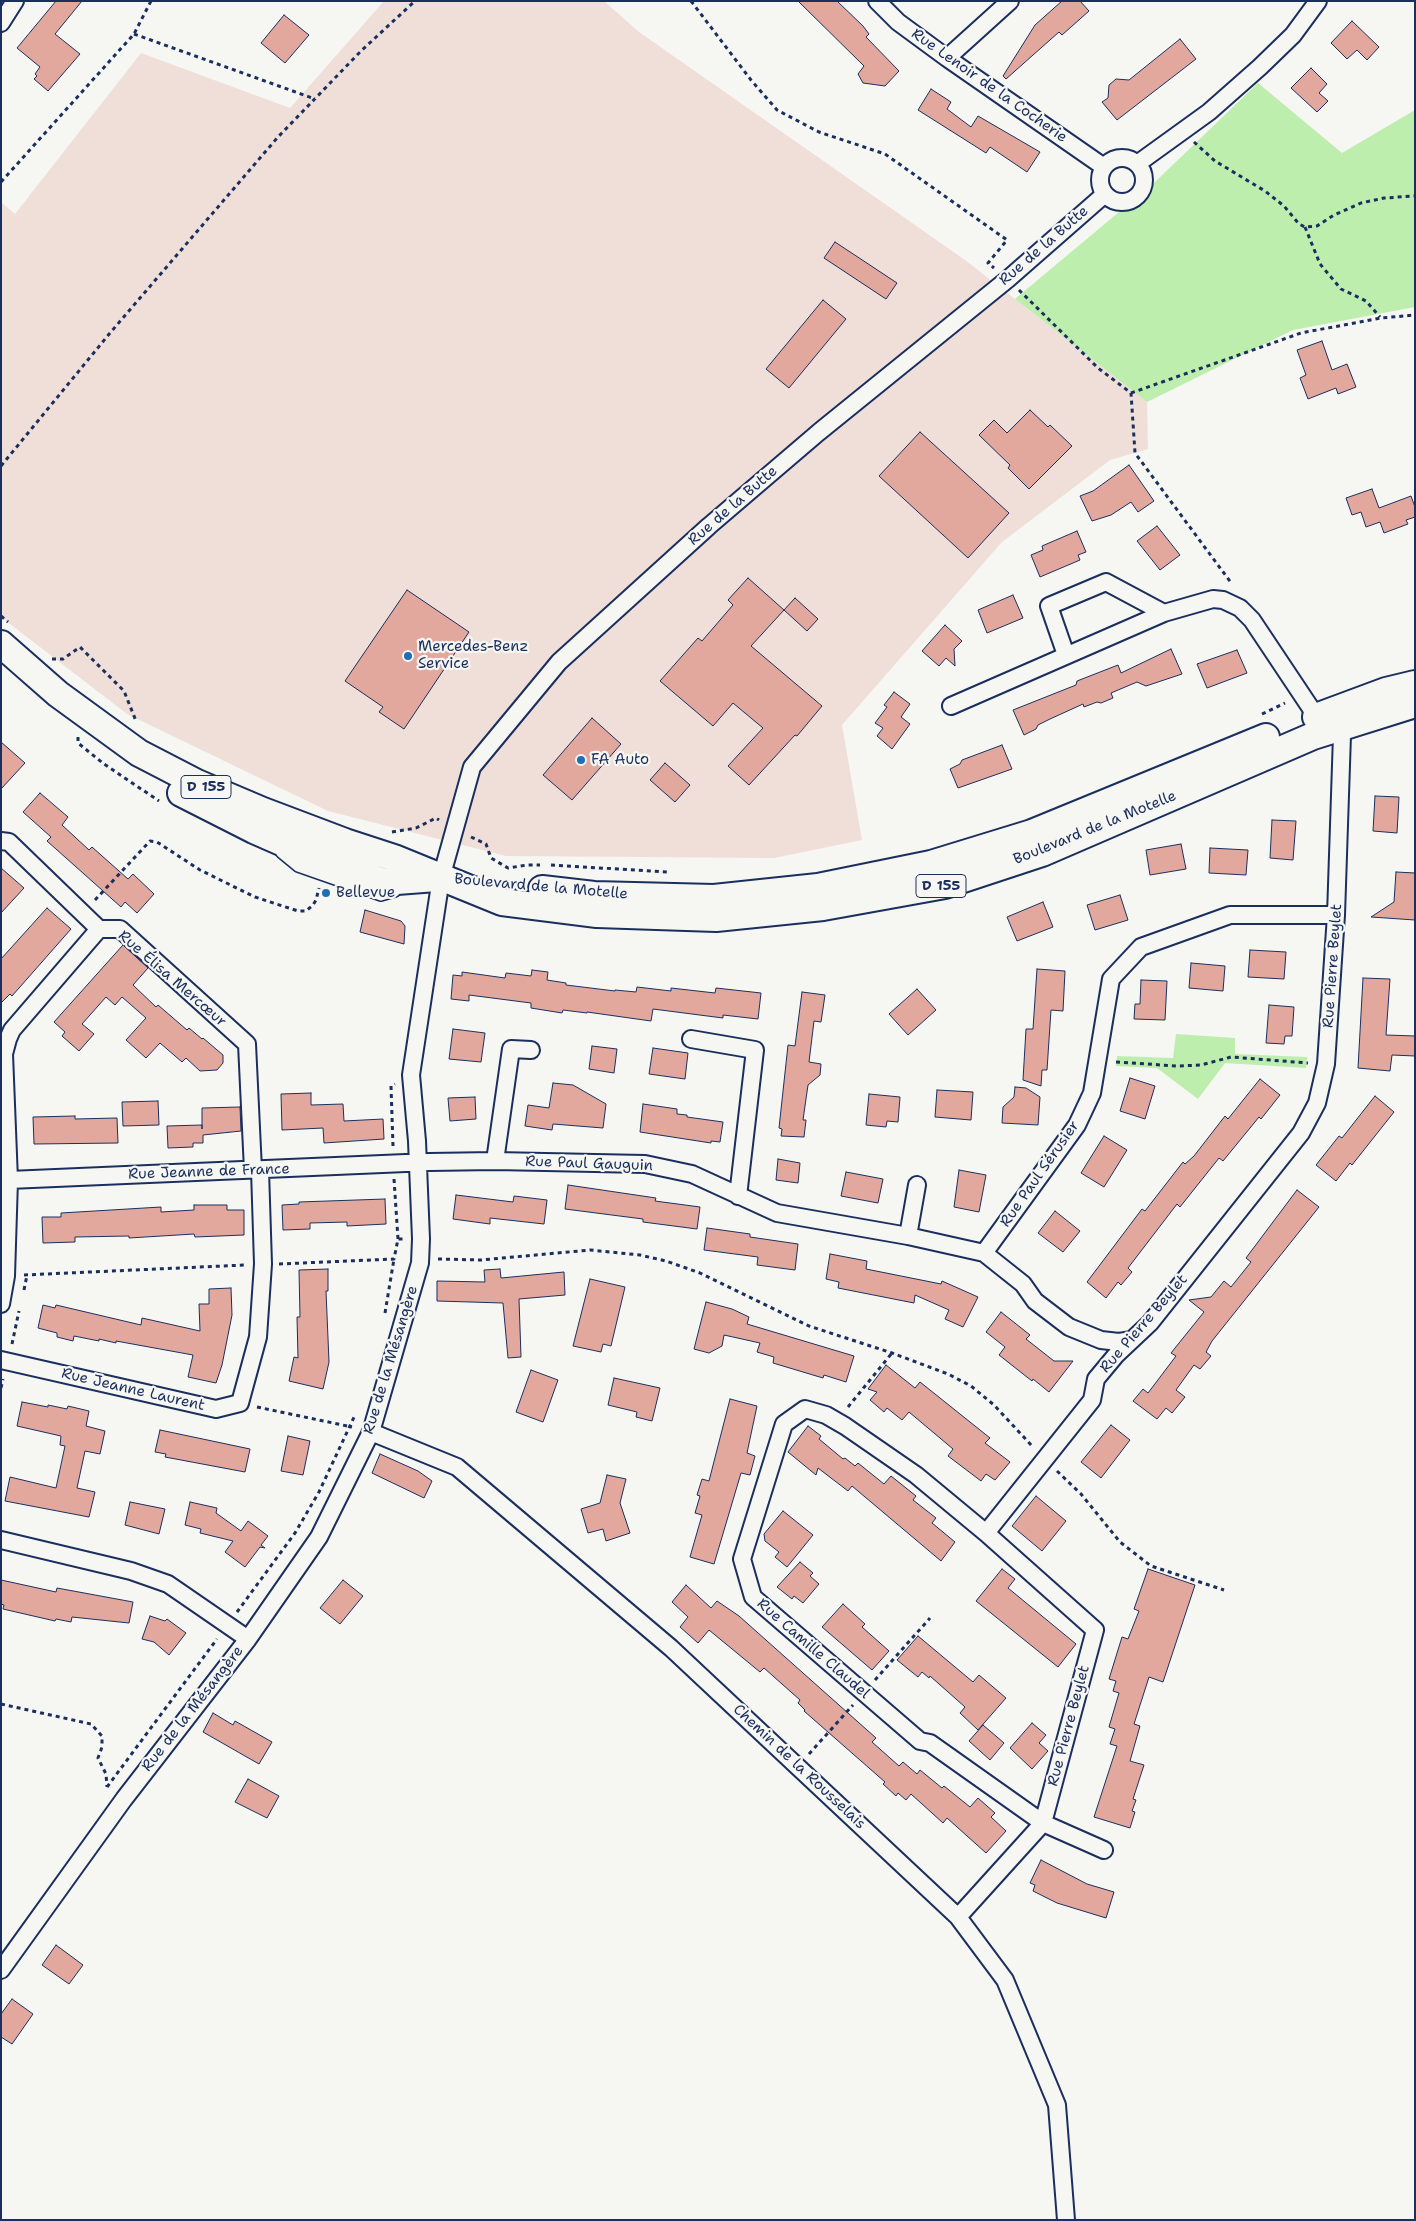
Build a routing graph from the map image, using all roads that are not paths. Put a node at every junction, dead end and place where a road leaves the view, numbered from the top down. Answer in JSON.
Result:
{"nodes":[{"id":1,"x":15,"y":1,"type":"edge"},
{"id":2,"x":877,"y":1,"type":"edge"},
{"id":3,"x":1010,"y":1,"type":"edge"},
{"id":4,"x":1318,"y":1,"type":"edge"},
{"id":5,"x":1,"y":24,"type":"edge"},
{"id":6,"x":947,"y":58,"type":"junction"},
{"id":7,"x":1137,"y":164,"type":"junction"},
{"id":8,"x":1104,"y":167,"type":"junction"},
{"id":9,"x":1104,"y":194,"type":"junction"},
{"id":10,"x":1164,"y":613,"type":"junction"},
{"id":11,"x":8,"y":636,"type":"edge"},
{"id":12,"x":1066,"y":655,"type":"junction"},
{"id":13,"x":1,"y":663,"type":"edge"},
{"id":14,"x":1415,"y":684,"type":"edge"},
{"id":15,"x":1415,"y":704,"type":"edge"},
{"id":16,"x":951,"y":706,"type":"dead end"},
{"id":17,"x":1328,"y":722,"type":"junction"},
{"id":18,"x":254,"y":830,"type":"junction"},
{"id":19,"x":1,"y":841,"type":"edge"},
{"id":20,"x":441,"y":878,"type":"junction"},
{"id":21,"x":1336,"y":915,"type":"junction"},
{"id":22,"x":100,"y":929,"type":"junction"},
{"id":23,"x":691,"y":1039,"type":"dead end"},
{"id":24,"x":531,"y":1050,"type":"dead end"},
{"id":25,"x":495,"y":1161,"type":"junction"},
{"id":26,"x":418,"y":1162,"type":"junction"},
{"id":27,"x":256,"y":1170,"type":"junction"},
{"id":28,"x":5,"y":1179,"type":"edge"},
{"id":29,"x":917,"y":1185,"type":"dead end"},
{"id":30,"x":738,"y":1196,"type":"junction"},
{"id":31,"x":908,"y":1236,"type":"junction"},
{"id":32,"x":984,"y":1253,"type":"junction"},
{"id":33,"x":1,"y":1304,"type":"edge"},
{"id":34,"x":1132,"y":1340,"type":"junction"},
{"id":35,"x":4,"y":1361,"type":"edge"},
{"id":36,"x":371,"y":1432,"type":"junction"},
{"id":37,"x":986,"y":1533,"type":"junction"},
{"id":38,"x":1,"y":1540,"type":"edge"},
{"id":39,"x":248,"y":1639,"type":"junction"},
{"id":40,"x":1043,"y":1824,"type":"junction"},
{"id":41,"x":1104,"y":1850,"type":"dead end"},
{"id":42,"x":958,"y":1917,"type":"junction"},
{"id":43,"x":1,"y":1970,"type":"edge"},
{"id":44,"x":1066,"y":2220,"type":"edge"}],
"edges":[{"from":1,"to":5,"type":"street"},
{"from":2,"to":6,"type":"street","name":"Rue Lenoir de la Cocherie"},
{"from":3,"to":6,"type":"street"},
{"from":4,"to":7,"type":"street"},
{"from":6,"to":8,"type":"street","name":"Rue Lenoir de la Cocherie"},
{"from":7,"to":8,"type":"street"},
{"from":7,"to":9,"type":"street"},
{"from":8,"to":9,"type":"street"},
{"from":9,"to":20,"type":"street","name":"Rue de la Butte"},
{"from":10,"to":12,"type":"street"},
{"from":10,"to":12,"type":"street"},
{"from":10,"to":17,"type":"street"},
{"from":11,"to":20,"type":"main road","name":"Boulevard de la Motelle","number":"D 155"},
{"from":12,"to":16,"type":"street"},
{"from":13,"to":18,"type":"main road","name":"Boulevard de la Motelle","number":"D 155"},
{"from":14,"to":17,"type":"main road","name":"Boulevard de la Motelle","number":"D 155"},
{"from":15,"to":17,"type":"main road","name":"Boulevard de la Motelle","number":"D 155"},
{"from":17,"to":20,"type":"main road","name":"Boulevard de la Motelle","number":"D 155"},
{"from":17,"to":21,"type":"street","name":"Rue Pierre Beylet"},
{"from":18,"to":20,"type":"main road","name":"Boulevard de la Motelle","number":"D 155"},
{"from":18,"to":20,"type":"lane"},
{"from":19,"to":22,"type":"street","name":"Rue Élisa Mercœur"},
{"from":20,"to":26,"type":"street","name":"Rue de la Mésangère"},
{"from":21,"to":32,"type":"street","name":"Rue Paul Sérusier"},
{"from":21,"to":34,"type":"street","name":"Rue Pierre Beylet"},
{"from":22,"to":27,"type":"street","name":"Rue Élisa Mercœur"},
{"from":22,"to":28,"type":"street"},
{"from":23,"to":30,"type":"street"},
{"from":24,"to":25,"type":"street"},
{"from":25,"to":26,"type":"street","name":"Rue Paul Gauguin"},
{"from":25,"to":30,"type":"street","name":"Rue Paul Gauguin"},
{"from":26,"to":27,"type":"street","name":"Rue Jeanne de France"},
{"from":26,"to":36,"type":"street","name":"Rue de la Mésangère"},
{"from":27,"to":28,"type":"street","name":"Rue Jeanne de France"},
{"from":27,"to":35,"type":"street","name":"Rue Jeanne Laurent"},
{"from":28,"to":33,"type":"street"},
{"from":29,"to":31,"type":"street"},
{"from":30,"to":31,"type":"street","name":"Rue Paul Gauguin"},
{"from":31,"to":32,"type":"street","name":"Rue Paul Gauguin"},
{"from":32,"to":34,"type":"street","name":"Rue Paul Gauguin"},
{"from":34,"to":37,"type":"street","name":"Rue Pierre Beylet"},
{"from":36,"to":39,"type":"street","name":"Rue de la Mésangère"},
{"from":36,"to":42,"type":"street","name":"Chemin de la Rousselais"},
{"from":37,"to":40,"type":"street","name":"Rue Pierre Beylet"},
{"from":37,"to":40,"type":"street","name":"Rue Camille Claudel"},
{"from":38,"to":39,"type":"street"},
{"from":39,"to":43,"type":"street","name":"Rue de la Mésangère"},
{"from":40,"to":41,"type":"street","name":"Rue Camille Claudel"},
{"from":40,"to":42,"type":"street","name":"Rue Pierre Beylet"},
{"from":42,"to":44,"type":"street","name":"Chemin de la Rousselais"}]}
